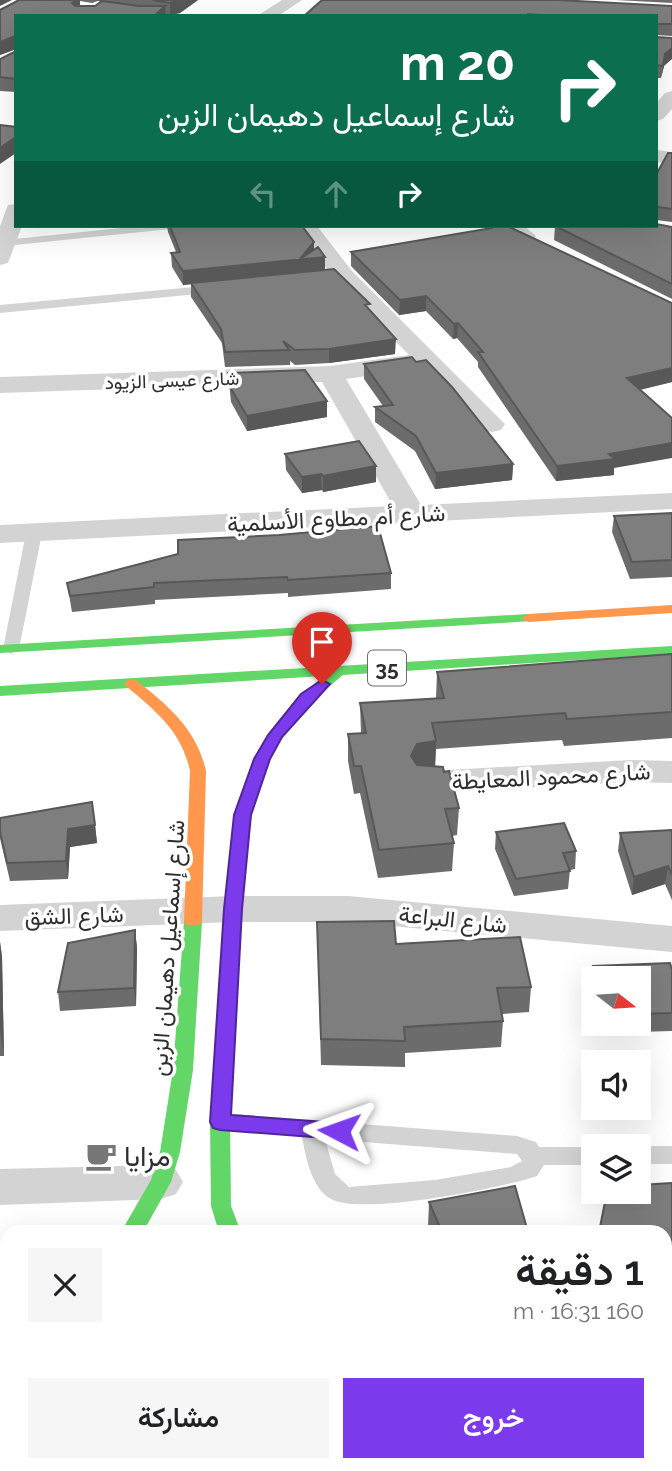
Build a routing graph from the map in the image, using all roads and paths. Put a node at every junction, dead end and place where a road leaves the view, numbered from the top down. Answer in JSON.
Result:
{"nodes":[{"id":1,"x":672,"y":97,"type":"edge"},
{"id":2,"x":658,"y":114,"type":"edge"},
{"id":3,"x":14,"y":216,"type":"edge"},
{"id":4,"x":157,"y":228,"type":"edge"},
{"id":5,"x":307,"y":228,"type":"edge"},
{"id":6,"x":520,"y":228,"type":"edge"},
{"id":7,"x":549,"y":248,"type":"edge"},
{"id":8,"x":3,"y":250,"type":"edge"},
{"id":9,"x":234,"y":287,"type":"edge"},
{"id":10,"x":0,"y":309,"type":"edge"},
{"id":11,"x":428,"y":360,"type":"junction"},
{"id":12,"x":330,"y":374,"type":"junction"},
{"id":13,"x":0,"y":385,"type":"edge"},
{"id":14,"x":492,"y":424,"type":"dead end"},
{"id":15,"x":672,"y":502,"type":"edge"},
{"id":16,"x":412,"y":514,"type":"junction"},
{"id":17,"x":34,"y":533,"type":"junction"},
{"id":18,"x":0,"y":534,"type":"edge"},
{"id":19,"x":672,"y":609,"type":"edge"},
{"id":20,"x":6,"y":649,"type":"edge"},
{"id":21,"x":672,"y":650,"type":"edge"},
{"id":22,"x":338,"y":671,"type":"junction"},
{"id":23,"x":132,"y":684,"type":"junction"},
{"id":24,"x":0,"y":691,"type":"edge"},
{"id":25,"x":672,"y":772,"type":"edge"},
{"id":26,"x":429,"y":782,"type":"edge"},
{"id":27,"x":233,"y":909,"type":"junction"},
{"id":28,"x":194,"y":911,"type":"junction"},
{"id":29,"x":0,"y":918,"type":"edge"},
{"id":30,"x":672,"y":939,"type":"edge"},
{"id":31,"x":220,"y":1122,"type":"junction"},
{"id":32,"x":311,"y":1129,"type":"junction"},
{"id":33,"x":651,"y":1155,"type":"edge"},
{"id":34,"x":672,"y":1155,"type":"edge"},
{"id":35,"x":533,"y":1156,"type":"junction"},
{"id":36,"x":581,"y":1156,"type":"edge"},
{"id":37,"x":161,"y":1182,"type":"junction"},
{"id":38,"x":0,"y":1187,"type":"edge"},
{"id":39,"x":136,"y":1225,"type":"edge"},
{"id":40,"x":228,"y":1225,"type":"edge"}],
"edges":[{"from":1,"to":2,"type":"street"},
{"from":3,"to":8,"type":"street"},
{"from":4,"to":8,"type":"lane"},
{"from":5,"to":11,"type":"street"},
{"from":6,"to":7,"type":"street"},
{"from":9,"to":10,"type":"lane"},
{"from":11,"to":12,"type":"street","name":"شارع عيسى الزيود"},
{"from":11,"to":14,"type":"street"},
{"from":12,"to":13,"type":"street","name":"شارع عيسى الزيود"},
{"from":12,"to":16,"type":"street"},
{"from":15,"to":16,"type":"street","name":"شارع أم مطاوع الأسلمية"},
{"from":16,"to":17,"type":"street","name":"شارع أم مطاوع الأسلمية"},
{"from":17,"to":18,"type":"street","name":"شارع أم مطاوع الأسلمية"},
{"from":17,"to":20,"type":"lane"},
{"from":19,"to":20,"type":"main road","number":"35"},
{"from":21,"to":22,"type":"main road","number":"35"},
{"from":22,"to":23,"type":"main road","number":"35"},
{"from":22,"to":27,"type":"main road"},
{"from":23,"to":24,"type":"main road","number":"35"},
{"from":23,"to":28,"type":"main road","name":"شارع إسماعيل دهيمان الزبن"},
{"from":25,"to":26,"type":"street","name":"شارع محمود المعايطة"},
{"from":27,"to":28,"type":"street","name":"شارع الشق"},
{"from":27,"to":30,"type":"street","name":"شارع البراعة"},
{"from":27,"to":31,"type":"main road"},
{"from":28,"to":29,"type":"street","name":"شارع الشق"},
{"from":28,"to":37,"type":"main road","name":"شارع إسماعيل دهيمان الزبن"},
{"from":31,"to":32,"type":"lane"},
{"from":31,"to":40,"type":"main road"},
{"from":32,"to":35,"type":"lane"},
{"from":32,"to":35,"type":"lane"},
{"from":33,"to":34,"type":"lane"},
{"from":35,"to":36,"type":"lane"},
{"from":37,"to":38,"type":"street"},
{"from":37,"to":39,"type":"main road","name":"شارع إسماعيل دهيمان الزبن"}]}
